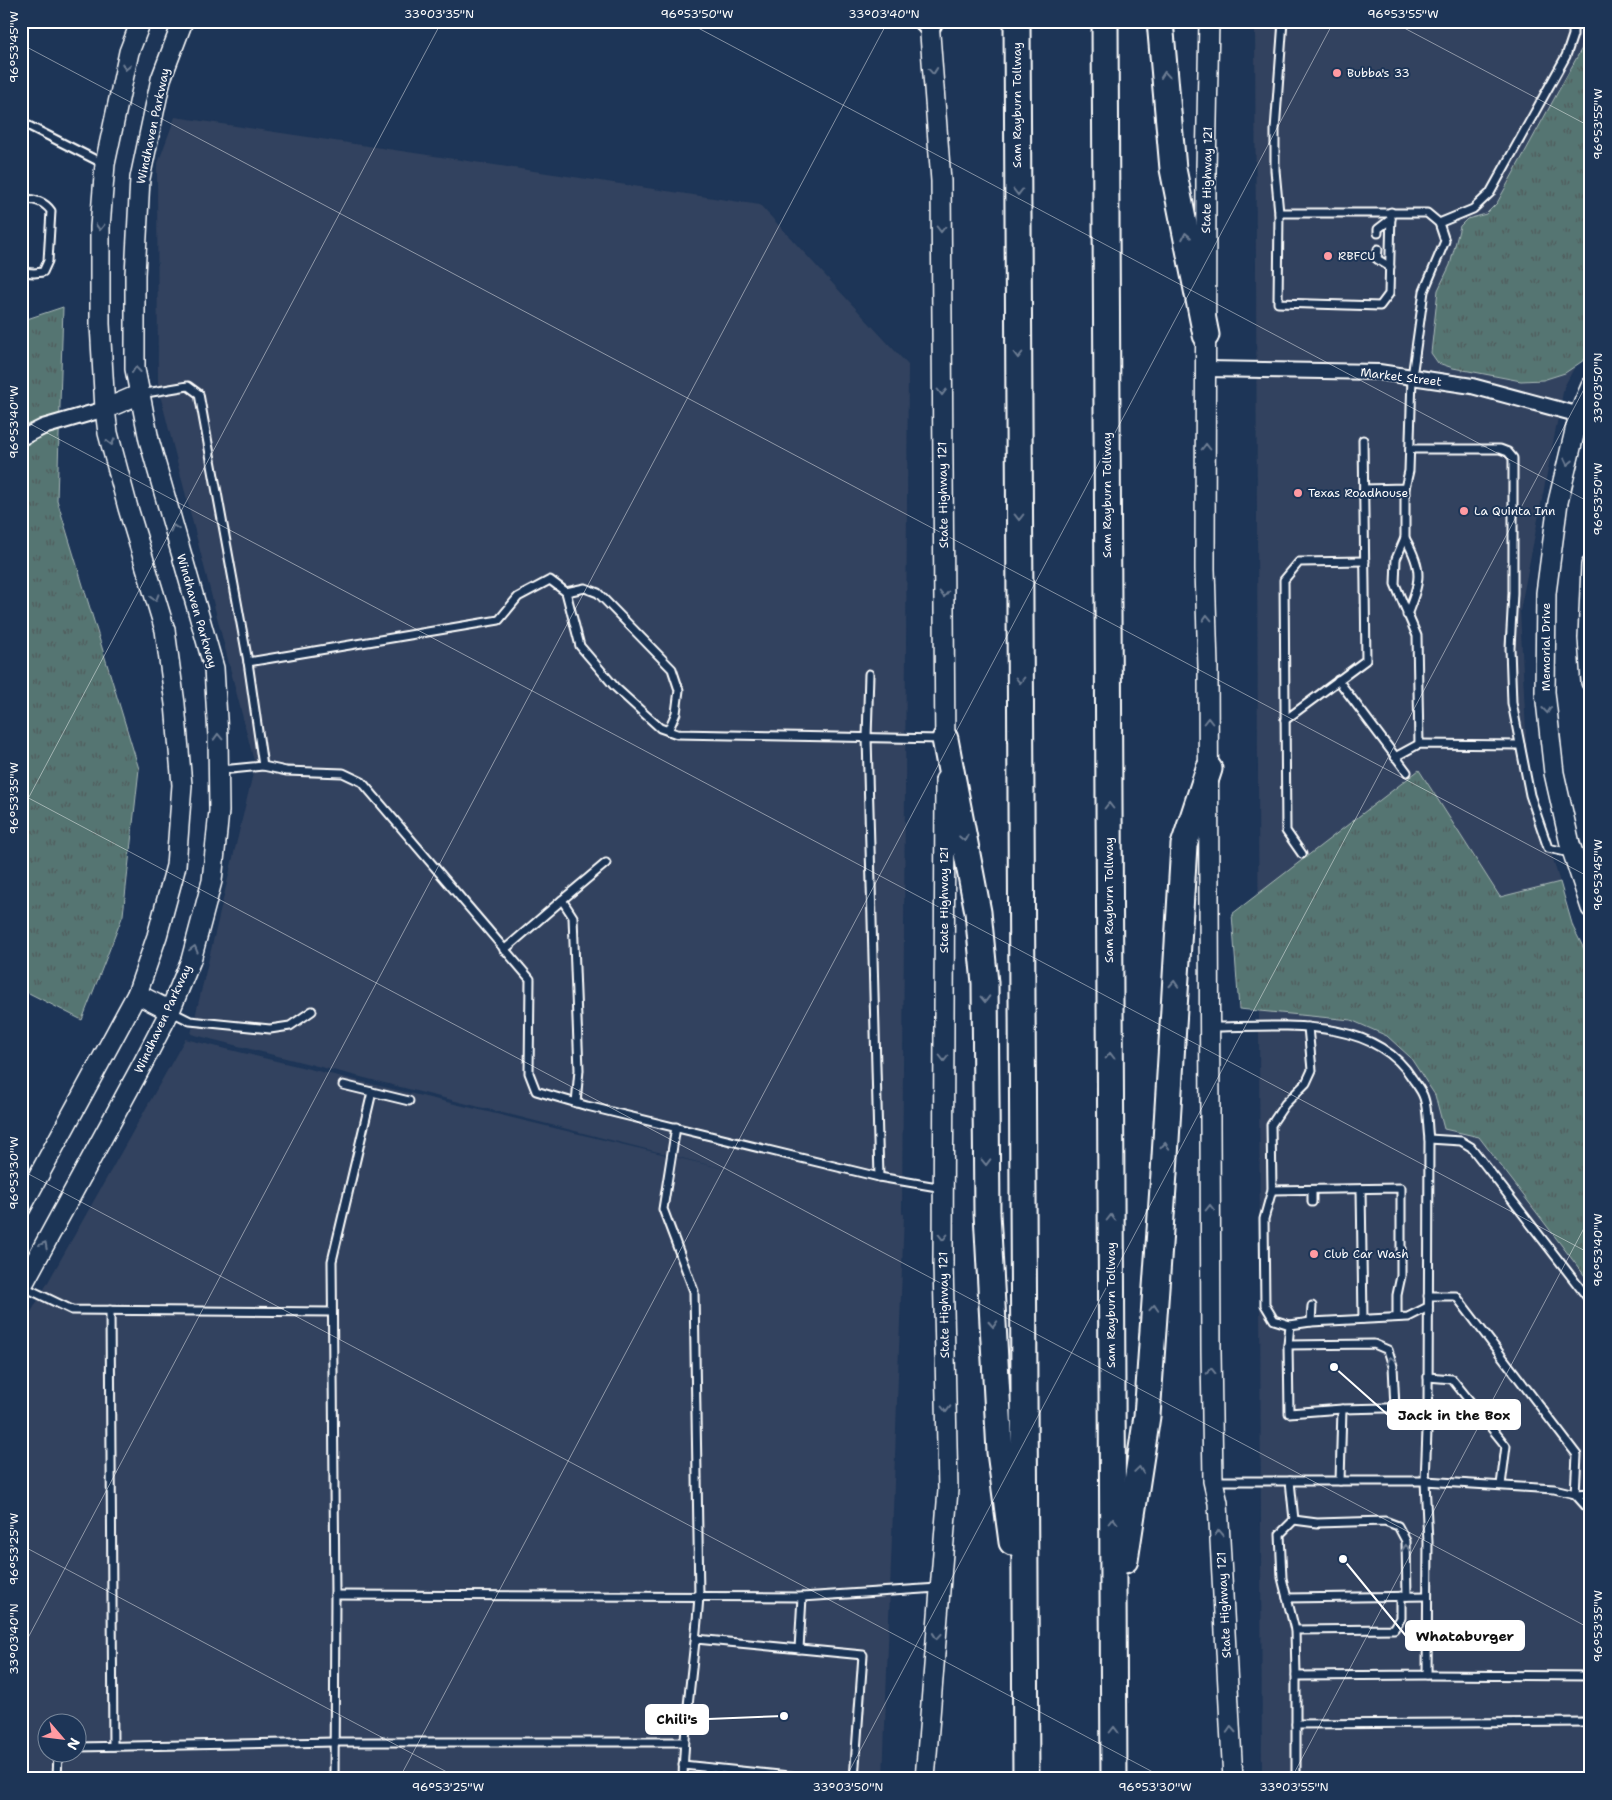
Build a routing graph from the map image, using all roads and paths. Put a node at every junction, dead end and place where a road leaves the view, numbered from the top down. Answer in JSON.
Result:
{"nodes":[{"id":1,"x":141,"y":21,"type":"edge"},
{"id":2,"x":183,"y":21,"type":"edge"},
{"id":3,"x":1016,"y":21,"type":"edge"},
{"id":4,"x":1105,"y":21,"type":"edge"},
{"id":5,"x":1160,"y":21,"type":"edge"},
{"id":6,"x":1210,"y":21,"type":"edge"},
{"id":7,"x":1283,"y":21,"type":"edge"},
{"id":8,"x":1574,"y":21,"type":"edge"},
{"id":9,"x":929,"y":22,"type":"edge"},
{"id":10,"x":21,"y":122,"type":"edge"},
{"id":11,"x":105,"y":164,"type":"junction"},
{"id":12,"x":21,"y":198,"type":"edge"},
{"id":13,"x":1279,"y":212,"type":"junction"},
{"id":14,"x":1391,"y":215,"type":"junction"},
{"id":15,"x":1439,"y":223,"type":"junction"},
{"id":16,"x":1378,"y":234,"type":"dead end"},
{"id":17,"x":1378,"y":249,"type":"dead end"},
{"id":18,"x":1390,"y":267,"type":"junction"},
{"id":19,"x":21,"y":272,"type":"edge"},
{"id":20,"x":1206,"y":335,"type":"junction"},
{"id":21,"x":1206,"y":369,"type":"junction"},
{"id":22,"x":1412,"y":377,"type":"junction"},
{"id":23,"x":1591,"y":386,"type":"edge"},
{"id":24,"x":140,"y":394,"type":"junction"},
{"id":25,"x":105,"y":409,"type":"junction"},
{"id":26,"x":1585,"y":416,"type":"edge"},
{"id":27,"x":21,"y":438,"type":"edge"},
{"id":28,"x":1363,"y":440,"type":"dead end"},
{"id":29,"x":1410,"y":448,"type":"junction"},
{"id":30,"x":1405,"y":488,"type":"junction"},
{"id":31,"x":1364,"y":489,"type":"junction"},
{"id":32,"x":1405,"y":538,"type":"junction"},
{"id":33,"x":1364,"y":561,"type":"junction"},
{"id":34,"x":1591,"y":565,"type":"edge"},
{"id":35,"x":566,"y":592,"type":"junction"},
{"id":36,"x":1407,"y":615,"type":"junction"},
{"id":37,"x":248,"y":662,"type":"junction"},
{"id":38,"x":869,"y":674,"type":"dead end"},
{"id":39,"x":1338,"y":680,"type":"junction"},
{"id":40,"x":1591,"y":682,"type":"edge"},
{"id":41,"x":1285,"y":720,"type":"junction"},
{"id":42,"x":668,"y":731,"type":"junction"},
{"id":43,"x":867,"y":737,"type":"junction"},
{"id":44,"x":945,"y":739,"type":"junction"},
{"id":45,"x":1419,"y":744,"type":"junction"},
{"id":46,"x":1520,"y":745,"type":"junction"},
{"id":47,"x":1395,"y":757,"type":"junction"},
{"id":48,"x":263,"y":766,"type":"junction"},
{"id":49,"x":1209,"y":769,"type":"junction"},
{"id":50,"x":219,"y":770,"type":"junction"},
{"id":51,"x":1407,"y":772,"type":"dead end"},
{"id":52,"x":1573,"y":853,"type":"junction"},
{"id":53,"x":1302,"y":854,"type":"dead end"},
{"id":54,"x":606,"y":863,"type":"dead end"},
{"id":55,"x":562,"y":900,"type":"junction"},
{"id":56,"x":1591,"y":908,"type":"edge"},
{"id":57,"x":504,"y":950,"type":"junction"},
{"id":58,"x":137,"y":994,"type":"junction"},
{"id":59,"x":170,"y":1011,"type":"junction"},
{"id":60,"x":312,"y":1011,"type":"dead end"},
{"id":61,"x":1209,"y":1027,"type":"junction"},
{"id":62,"x":1308,"y":1027,"type":"junction"},
{"id":63,"x":343,"y":1085,"type":"dead end"},
{"id":64,"x":372,"y":1092,"type":"junction"},
{"id":65,"x":409,"y":1101,"type":"dead end"},
{"id":66,"x":576,"y":1103,"type":"junction"},
{"id":67,"x":676,"y":1127,"type":"junction"},
{"id":68,"x":1429,"y":1140,"type":"junction"},
{"id":69,"x":879,"y":1177,"type":"junction"},
{"id":70,"x":943,"y":1188,"type":"junction"},
{"id":71,"x":1361,"y":1189,"type":"junction"},
{"id":72,"x":1272,"y":1190,"type":"junction"},
{"id":73,"x":1312,"y":1190,"type":"junction"},
{"id":74,"x":1312,"y":1202,"type":"dead end"},
{"id":75,"x":21,"y":1208,"type":"edge"},
{"id":76,"x":22,"y":1287,"type":"edge"},
{"id":77,"x":1428,"y":1296,"type":"junction"},
{"id":78,"x":1591,"y":1302,"type":"edge"},
{"id":79,"x":1312,"y":1306,"type":"dead end"},
{"id":80,"x":1428,"y":1307,"type":"junction"},
{"id":81,"x":110,"y":1310,"type":"junction"},
{"id":82,"x":332,"y":1312,"type":"junction"},
{"id":83,"x":1397,"y":1317,"type":"junction"},
{"id":84,"x":1363,"y":1319,"type":"junction"},
{"id":85,"x":1311,"y":1322,"type":"junction"},
{"id":86,"x":1290,"y":1325,"type":"junction"},
{"id":87,"x":1288,"y":1345,"type":"junction"},
{"id":88,"x":1428,"y":1377,"type":"junction"},
{"id":89,"x":1428,"y":1407,"type":"junction"},
{"id":90,"x":1395,"y":1408,"type":"junction"},
{"id":91,"x":1342,"y":1409,"type":"junction"},
{"id":92,"x":1213,"y":1480,"type":"junction"},
{"id":93,"x":1290,"y":1481,"type":"junction"},
{"id":94,"x":1340,"y":1481,"type":"junction"},
{"id":95,"x":1425,"y":1481,"type":"junction"},
{"id":96,"x":1502,"y":1485,"type":"junction"},
{"id":97,"x":1591,"y":1493,"type":"edge"},
{"id":98,"x":1575,"y":1494,"type":"junction"},
{"id":99,"x":1591,"y":1512,"type":"edge"},
{"id":100,"x":1294,"y":1520,"type":"junction"},
{"id":101,"x":941,"y":1587,"type":"junction"},
{"id":102,"x":335,"y":1595,"type":"junction"},
{"id":103,"x":699,"y":1596,"type":"junction"},
{"id":104,"x":1404,"y":1596,"type":"junction"},
{"id":105,"x":1427,"y":1596,"type":"junction"},
{"id":106,"x":802,"y":1597,"type":"junction"},
{"id":107,"x":1287,"y":1598,"type":"junction"},
{"id":108,"x":1296,"y":1630,"type":"junction"},
{"id":109,"x":696,"y":1639,"type":"junction"},
{"id":110,"x":1114,"y":1640,"type":"junction"},
{"id":111,"x":799,"y":1649,"type":"junction"},
{"id":112,"x":1026,"y":1657,"type":"junction"},
{"id":113,"x":1427,"y":1675,"type":"junction"},
{"id":114,"x":1296,"y":1676,"type":"junction"},
{"id":115,"x":1591,"y":1676,"type":"edge"},
{"id":116,"x":1591,"y":1722,"type":"edge"},
{"id":117,"x":1296,"y":1724,"type":"junction"},
{"id":118,"x":334,"y":1742,"type":"junction"},
{"id":119,"x":684,"y":1742,"type":"junction"},
{"id":120,"x":113,"y":1746,"type":"junction"},
{"id":121,"x":88,"y":1747,"type":"edge"},
{"id":122,"x":58,"y":1762,"type":"edge"},
{"id":123,"x":684,"y":1766,"type":"junction"},
{"id":124,"x":58,"y":1779,"type":"edge"},
{"id":125,"x":334,"y":1779,"type":"edge"},
{"id":126,"x":683,"y":1779,"type":"edge"},
{"id":127,"x":818,"y":1779,"type":"edge"},
{"id":128,"x":854,"y":1779,"type":"edge"},
{"id":129,"x":925,"y":1779,"type":"edge"},
{"id":130,"x":1026,"y":1779,"type":"edge"},
{"id":131,"x":1114,"y":1779,"type":"edge"},
{"id":132,"x":1233,"y":1779,"type":"edge"},
{"id":133,"x":1296,"y":1779,"type":"edge"}],
"edges":[{"from":1,"to":11,"type":"main road","one_way":true},
{"from":24,"to":2,"type":"main road","name":"Windhaven Parkway","one_way":true},
{"from":3,"to":112,"type":"highway","name":"Sam Rayburn Tollway","one_way":true},
{"from":110,"to":4,"type":"highway","name":"Sam Rayburn Tollway","one_way":true},
{"from":20,"to":5,"type":"highway","one_way":true},
{"from":6,"to":20,"type":"main road","name":"State Highway 121"},
{"from":7,"to":13,"type":"lane"},
{"from":8,"to":15,"type":"lane"},
{"from":9,"to":44,"type":"main road","name":"State Highway 121","one_way":true},
{"from":10,"to":11,"type":"lane"},
{"from":11,"to":25,"type":"main road","one_way":true},
{"from":12,"to":19,"type":"lane"},
{"from":13,"to":14,"type":"lane"},
{"from":13,"to":18,"type":"lane"},
{"from":14,"to":15,"type":"lane"},
{"from":14,"to":16,"type":"lane"},
{"from":14,"to":18,"type":"lane"},
{"from":15,"to":22,"type":"lane"},
{"from":17,"to":18,"type":"lane"},
{"from":20,"to":21,"type":"main road","name":"State Highway 121"},
{"from":21,"to":22,"type":"street","name":"Market Street"},
{"from":49,"to":21,"type":"main road","name":"State Highway 121","one_way":true},
{"from":22,"to":26,"type":"street","name":"Market Street"},
{"from":22,"to":29,"type":"lane"},
{"from":23,"to":26,"type":"main road","name":"Memorial Drive"},
{"from":24,"to":25,"type":"main road"},
{"from":24,"to":37,"type":"lane"},
{"from":50,"to":24,"type":"main road","name":"Windhaven Parkway","one_way":true},
{"from":25,"to":27,"type":"street"},
{"from":25,"to":58,"type":"main road","one_way":true},
{"from":26,"to":52,"type":"main road","name":"Memorial Drive","one_way":true},
{"from":28,"to":31,"type":"lane"},
{"from":29,"to":30,"type":"lane"},
{"from":29,"to":46,"type":"lane"},
{"from":30,"to":31,"type":"lane"},
{"from":30,"to":32,"type":"lane"},
{"from":31,"to":33,"type":"lane"},
{"from":32,"to":36,"type":"lane"},
{"from":32,"to":36,"type":"lane"},
{"from":33,"to":39,"type":"lane"},
{"from":33,"to":41,"type":"lane"},
{"from":34,"to":40,"type":"main road"},
{"from":35,"to":37,"type":"lane"},
{"from":35,"to":42,"type":"lane"},
{"from":35,"to":42,"type":"lane"},
{"from":36,"to":45,"type":"lane"},
{"from":37,"to":48,"type":"lane"},
{"from":38,"to":43,"type":"lane"},
{"from":39,"to":41,"type":"lane"},
{"from":39,"to":47,"type":"lane"},
{"from":41,"to":53,"type":"lane"},
{"from":42,"to":43,"type":"lane"},
{"from":43,"to":44,"type":"lane"},
{"from":43,"to":69,"type":"lane"},
{"from":44,"to":70,"type":"main road","name":"State Highway 121","one_way":true},
{"from":44,"to":112,"type":"highway","one_way":true},
{"from":45,"to":46,"type":"lane"},
{"from":45,"to":47,"type":"lane"},
{"from":46,"to":52,"type":"lane"},
{"from":47,"to":51,"type":"lane"},
{"from":48,"to":50,"type":"lane"},
{"from":48,"to":57,"type":"lane"},
{"from":49,"to":61,"type":"main road","name":"State Highway 121"},
{"from":110,"to":49,"type":"highway","one_way":true},
{"from":59,"to":50,"type":"main road","name":"Windhaven Parkway","one_way":true},
{"from":52,"to":56,"type":"main road","name":"Memorial Drive"},
{"from":54,"to":55,"type":"lane"},
{"from":55,"to":57,"type":"lane"},
{"from":55,"to":66,"type":"lane"},
{"from":57,"to":66,"type":"lane"},
{"from":58,"to":59,"type":"main road"},
{"from":58,"to":75,"type":"main road"},
{"from":59,"to":60,"type":"lane"},
{"from":76,"to":59,"type":"main road","name":"Windhaven Parkway","one_way":true},
{"from":61,"to":62,"type":"lane"},
{"from":92,"to":61,"type":"main road","name":"State Highway 121","one_way":true},
{"from":62,"to":68,"type":"lane"},
{"from":62,"to":72,"type":"lane"},
{"from":63,"to":64,"type":"lane"},
{"from":64,"to":65,"type":"lane"},
{"from":64,"to":82,"type":"lane"},
{"from":66,"to":67,"type":"lane"},
{"from":67,"to":69,"type":"lane"},
{"from":67,"to":103,"type":"lane"},
{"from":68,"to":77,"type":"lane"},
{"from":68,"to":78,"type":"lane"},
{"from":69,"to":70,"type":"lane"},
{"from":70,"to":101,"type":"main road","name":"State Highway 121","one_way":true},
{"from":71,"to":73,"type":"lane"},
{"from":71,"to":83,"type":"lane"},
{"from":71,"to":84,"type":"lane"},
{"from":72,"to":73,"type":"lane"},
{"from":72,"to":86,"type":"lane"},
{"from":73,"to":74,"type":"lane"},
{"from":76,"to":81,"type":"lane"},
{"from":77,"to":80,"type":"lane"},
{"from":77,"to":98,"type":"lane"},
{"from":79,"to":85,"type":"lane"},
{"from":80,"to":83,"type":"lane"},
{"from":80,"to":88,"type":"lane"},
{"from":81,"to":82,"type":"lane"},
{"from":81,"to":120,"type":"lane"},
{"from":82,"to":102,"type":"lane"},
{"from":83,"to":84,"type":"lane"},
{"from":84,"to":85,"type":"lane"},
{"from":85,"to":86,"type":"lane"},
{"from":86,"to":87,"type":"lane"},
{"from":90,"to":87,"type":"lane","one_way":true},
{"from":87,"to":91,"type":"lane"},
{"from":88,"to":89,"type":"lane"},
{"from":88,"to":96,"type":"lane"},
{"from":89,"to":90,"type":"lane"},
{"from":89,"to":95,"type":"lane"},
{"from":90,"to":91,"type":"lane"},
{"from":91,"to":94,"type":"lane"},
{"from":92,"to":93,"type":"lane"},
{"from":132,"to":92,"type":"main road","name":"State Highway 121","one_way":true},
{"from":93,"to":94,"type":"lane"},
{"from":93,"to":100,"type":"lane"},
{"from":94,"to":95,"type":"lane"},
{"from":95,"to":96,"type":"lane"},
{"from":95,"to":105,"type":"lane"},
{"from":96,"to":98,"type":"lane"},
{"from":97,"to":98,"type":"lane"},
{"from":98,"to":99,"type":"lane"},
{"from":104,"to":100,"type":"lane","one_way":true},
{"from":100,"to":107,"type":"lane"},
{"from":101,"to":106,"type":"lane"},
{"from":101,"to":129,"type":"main road","name":"State Highway 121","one_way":true},
{"from":102,"to":103,"type":"lane"},
{"from":102,"to":118,"type":"lane"},
{"from":103,"to":106,"type":"lane"},
{"from":103,"to":109,"type":"lane"},
{"from":104,"to":105,"type":"lane"},
{"from":104,"to":107,"type":"lane"},
{"from":104,"to":108,"type":"lane"},
{"from":105,"to":113,"type":"lane"},
{"from":106,"to":111,"type":"lane"},
{"from":107,"to":108,"type":"lane"},
{"from":108,"to":114,"type":"lane"},
{"from":109,"to":111,"type":"lane"},
{"from":109,"to":119,"type":"lane"},
{"from":131,"to":110,"type":"highway","name":"Sam Rayburn Tollway","one_way":true},
{"from":111,"to":128,"type":"lane"},
{"from":112,"to":130,"type":"highway","name":"Sam Rayburn Tollway"},
{"from":113,"to":114,"type":"lane"},
{"from":113,"to":115,"type":"lane"},
{"from":114,"to":117,"type":"lane"},
{"from":116,"to":117,"type":"lane"},
{"from":117,"to":133,"type":"lane"},
{"from":118,"to":119,"type":"lane"},
{"from":118,"to":120,"type":"lane"},
{"from":118,"to":125,"type":"lane"},
{"from":119,"to":123,"type":"lane"},
{"from":120,"to":121,"type":"lane"},
{"from":122,"to":124,"type":"lane"},
{"from":123,"to":126,"type":"lane"},
{"from":123,"to":127,"type":"lane"}]}
